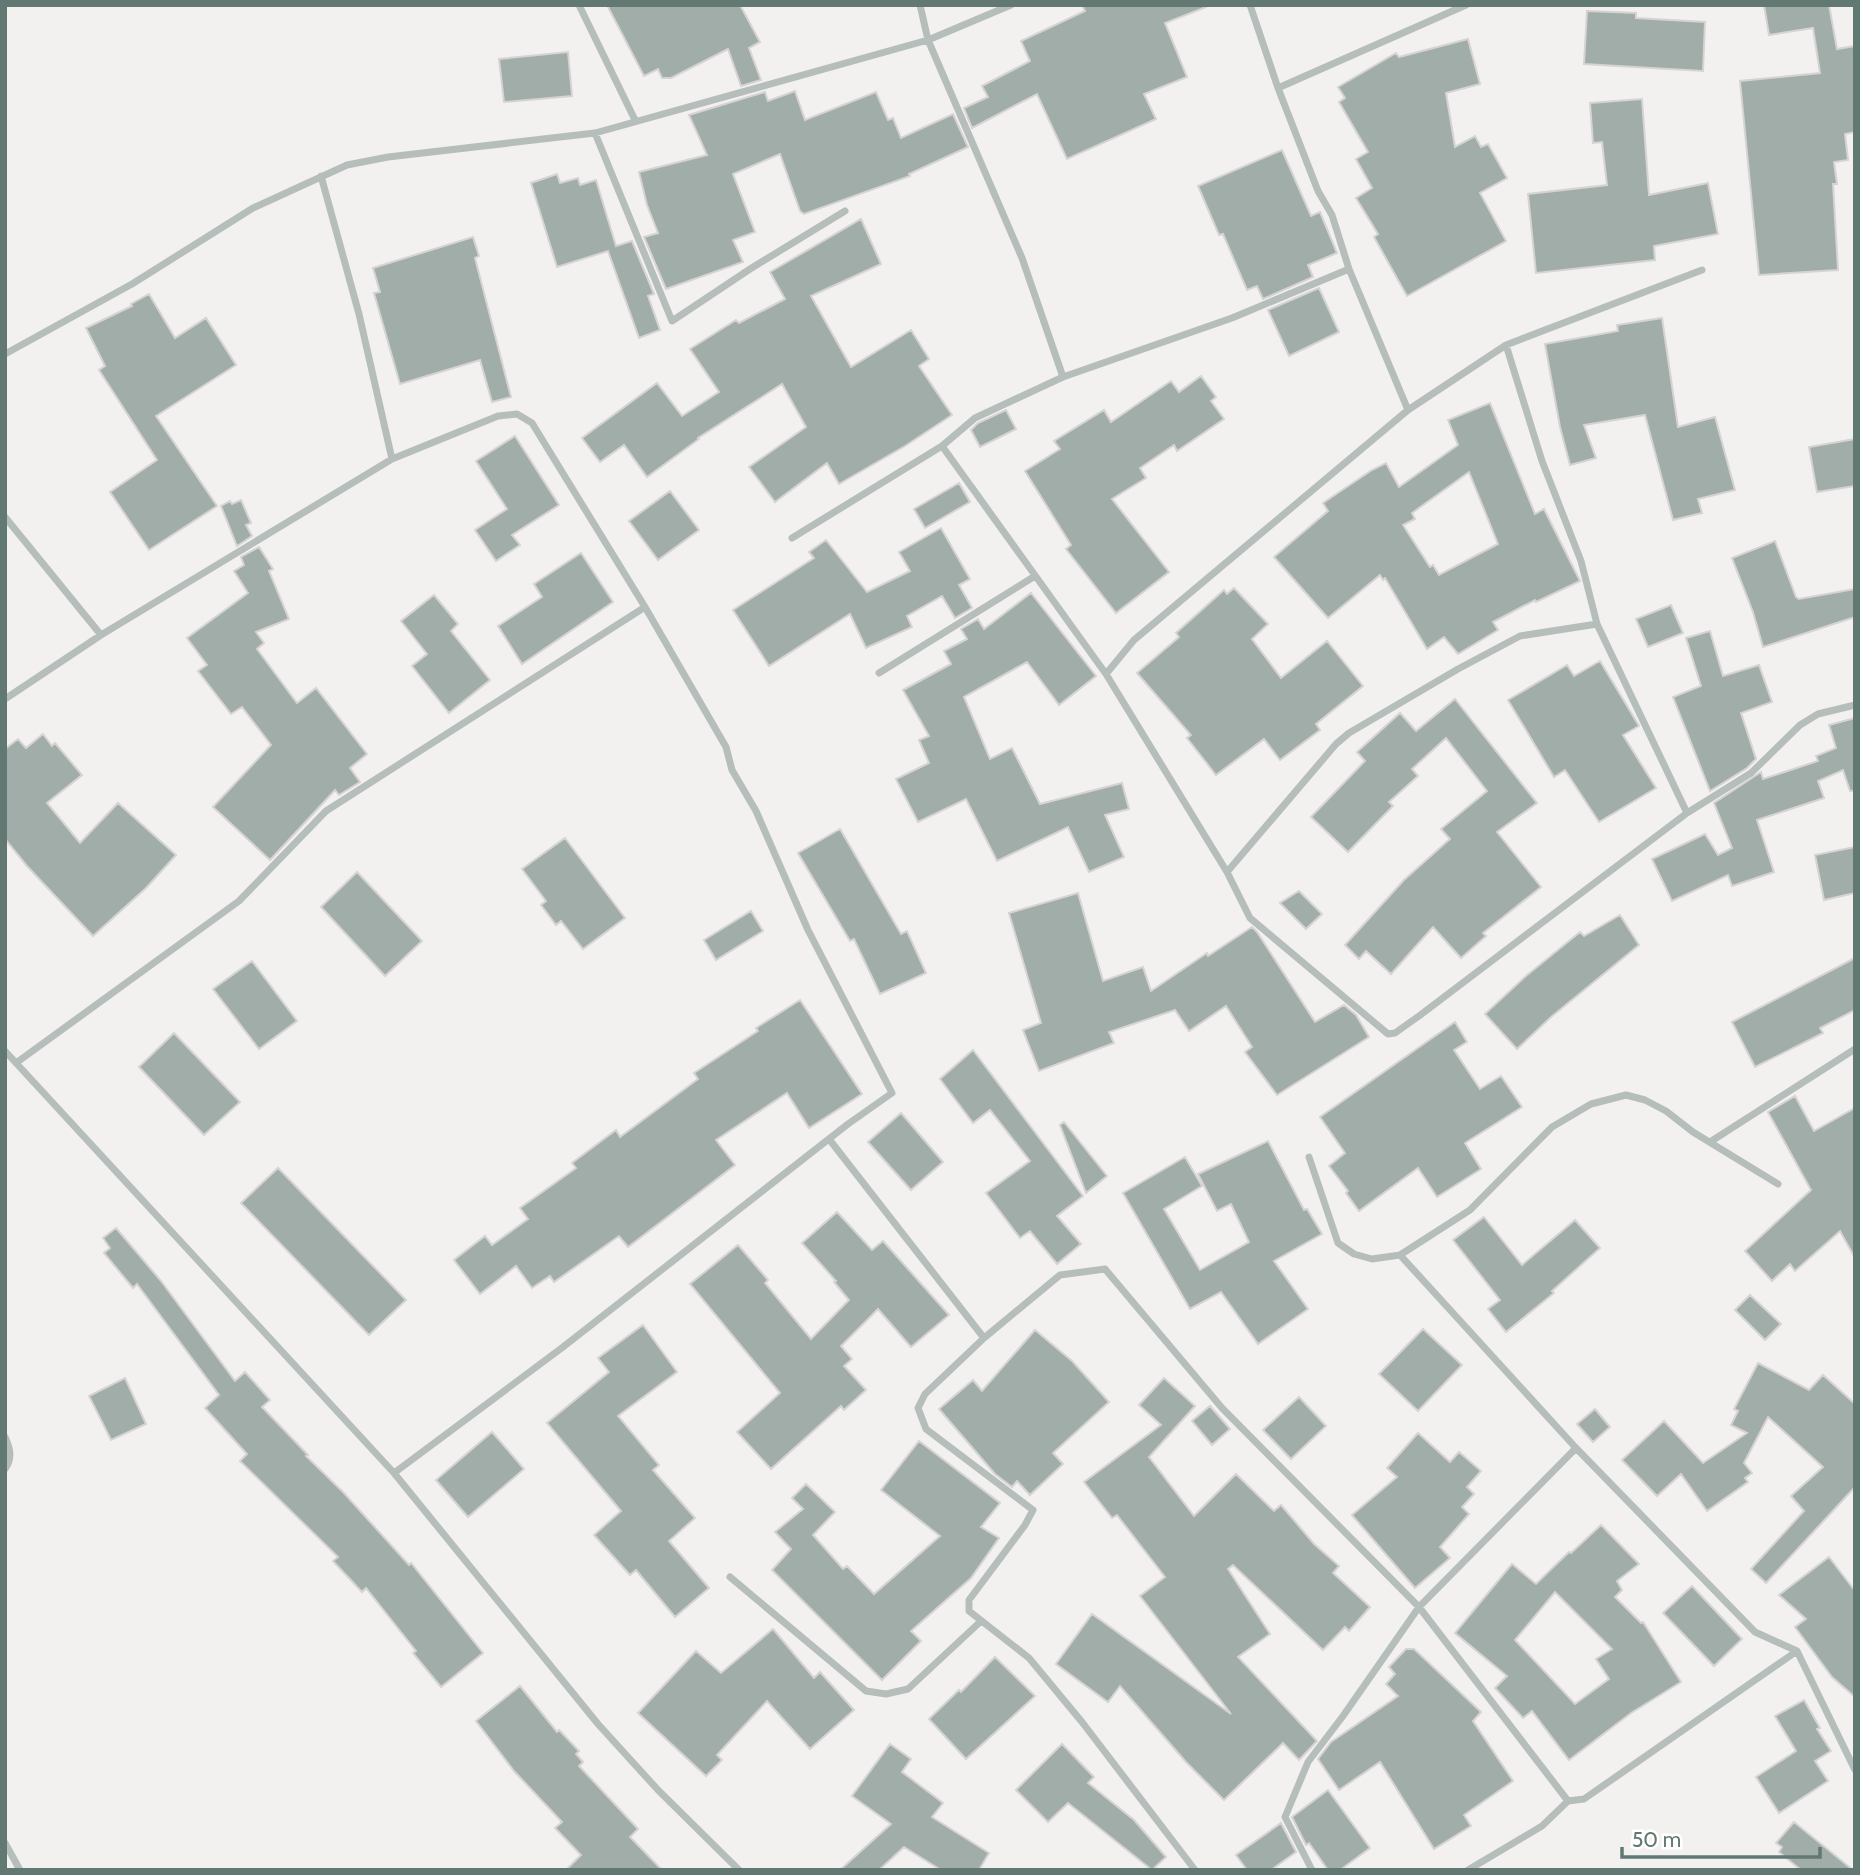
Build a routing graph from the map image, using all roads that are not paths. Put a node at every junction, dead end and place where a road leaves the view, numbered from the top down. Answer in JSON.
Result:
{"nodes":[{"id":1,"x":579,"y":5,"type":"edge"},
{"id":2,"x":920,"y":5,"type":"edge"},
{"id":3,"x":1011,"y":5,"type":"edge"},
{"id":4,"x":1250,"y":5,"type":"edge"},
{"id":5,"x":1466,"y":5,"type":"edge"},
{"id":6,"x":928,"y":40,"type":"junction"},
{"id":7,"x":1278,"y":88,"type":"junction"},
{"id":8,"x":635,"y":120,"type":"junction"},
{"id":9,"x":595,"y":133,"type":"junction"},
{"id":10,"x":321,"y":176,"type":"junction"},
{"id":11,"x":845,"y":212,"type":"dead end"},
{"id":12,"x":1349,"y":269,"type":"junction"},
{"id":13,"x":1702,"y":270,"type":"dead end"},
{"id":14,"x":1506,"y":345,"type":"junction"},
{"id":15,"x":5,"y":354,"type":"edge"},
{"id":16,"x":1063,"y":377,"type":"junction"},
{"id":17,"x":1408,"y":410,"type":"junction"},
{"id":18,"x":942,"y":446,"type":"junction"},
{"id":19,"x":393,"y":459,"type":"junction"},
{"id":20,"x":5,"y":517,"type":"edge"},
{"id":21,"x":792,"y":538,"type":"dead end"},
{"id":22,"x":1035,"y":576,"type":"junction"},
{"id":23,"x":645,"y":607,"type":"junction"},
{"id":24,"x":1597,"y":624,"type":"junction"},
{"id":25,"x":101,"y":635,"type":"junction"},
{"id":26,"x":879,"y":673,"type":"dead end"},
{"id":27,"x":1106,"y":674,"type":"junction"},
{"id":28,"x":5,"y":699,"type":"edge"},
{"id":29,"x":1855,"y":705,"type":"edge"},
{"id":30,"x":1687,"y":813,"type":"junction"},
{"id":31,"x":1227,"y":872,"type":"junction"},
{"id":32,"x":1855,"y":1049,"type":"edge"},
{"id":33,"x":5,"y":1051,"type":"edge"},
{"id":34,"x":16,"y":1063,"type":"junction"},
{"id":35,"x":829,"y":1139,"type":"junction"},
{"id":36,"x":1710,"y":1142,"type":"junction"},
{"id":37,"x":1309,"y":1157,"type":"dead end"},
{"id":38,"x":1778,"y":1184,"type":"dead end"},
{"id":39,"x":1401,"y":1255,"type":"junction"},
{"id":40,"x":984,"y":1338,"type":"junction"},
{"id":41,"x":5,"y":1437,"type":"edge"},
{"id":42,"x":1576,"y":1448,"type":"junction"},
{"id":43,"x":5,"y":1469,"type":"edge"},
{"id":44,"x":394,"y":1474,"type":"junction"},
{"id":45,"x":730,"y":1577,"type":"dead end"},
{"id":46,"x":1419,"y":1607,"type":"junction"},
{"id":47,"x":980,"y":1622,"type":"junction"},
{"id":48,"x":1797,"y":1650,"type":"junction"},
{"id":49,"x":1855,"y":1770,"type":"edge"},
{"id":50,"x":1567,"y":1801,"type":"junction"},
{"id":51,"x":5,"y":1843,"type":"edge"},
{"id":52,"x":20,"y":1870,"type":"edge"},
{"id":53,"x":740,"y":1870,"type":"edge"},
{"id":54,"x":1195,"y":1870,"type":"edge"},
{"id":55,"x":1312,"y":1870,"type":"edge"},
{"id":56,"x":1468,"y":1870,"type":"edge"}],
"edges":[{"from":1,"to":8,"type":"street"},
{"from":2,"to":6,"type":"street"},
{"from":3,"to":6,"type":"street"},
{"from":4,"to":7,"type":"street"},
{"from":5,"to":7,"type":"street"},
{"from":6,"to":8,"type":"street"},
{"from":6,"to":16,"type":"street"},
{"from":7,"to":12,"type":"street"},
{"from":8,"to":9,"type":"street"},
{"from":9,"to":10,"type":"street"},
{"from":9,"to":11,"type":"street"},
{"from":10,"to":15,"type":"street"},
{"from":10,"to":19,"type":"street"},
{"from":12,"to":16,"type":"street"},
{"from":12,"to":17,"type":"street"},
{"from":13,"to":14,"type":"street"},
{"from":14,"to":17,"type":"street"},
{"from":14,"to":24,"type":"street"},
{"from":16,"to":18,"type":"street"},
{"from":17,"to":27,"type":"street"},
{"from":18,"to":21,"type":"street"},
{"from":18,"to":22,"type":"street"},
{"from":19,"to":23,"type":"street"},
{"from":19,"to":25,"type":"street"},
{"from":20,"to":25,"type":"street"},
{"from":22,"to":26,"type":"street"},
{"from":22,"to":27,"type":"street"},
{"from":23,"to":34,"type":"street"},
{"from":23,"to":35,"type":"street"},
{"from":24,"to":30,"type":"street"},
{"from":24,"to":31,"type":"street"},
{"from":25,"to":28,"type":"street"},
{"from":27,"to":31,"type":"street"},
{"from":29,"to":30,"type":"street"},
{"from":30,"to":31,"type":"street"},
{"from":32,"to":36,"type":"street"},
{"from":33,"to":34,"type":"street"},
{"from":34,"to":44,"type":"street"},
{"from":35,"to":40,"type":"street"},
{"from":35,"to":44,"type":"street"},
{"from":36,"to":38,"type":"street"},
{"from":36,"to":39,"type":"street"},
{"from":37,"to":39,"type":"street"},
{"from":39,"to":42,"type":"street"},
{"from":40,"to":46,"type":"street"},
{"from":40,"to":47,"type":"street"},
{"from":41,"to":43,"type":"street"},
{"from":42,"to":46,"type":"street"},
{"from":42,"to":48,"type":"street"},
{"from":44,"to":53,"type":"street"},
{"from":45,"to":47,"type":"street"},
{"from":46,"to":50,"type":"street"},
{"from":46,"to":55,"type":"street"},
{"from":47,"to":54,"type":"street"},
{"from":48,"to":49,"type":"street"},
{"from":48,"to":50,"type":"street"},
{"from":50,"to":56,"type":"street"},
{"from":51,"to":52,"type":"street"}]}
